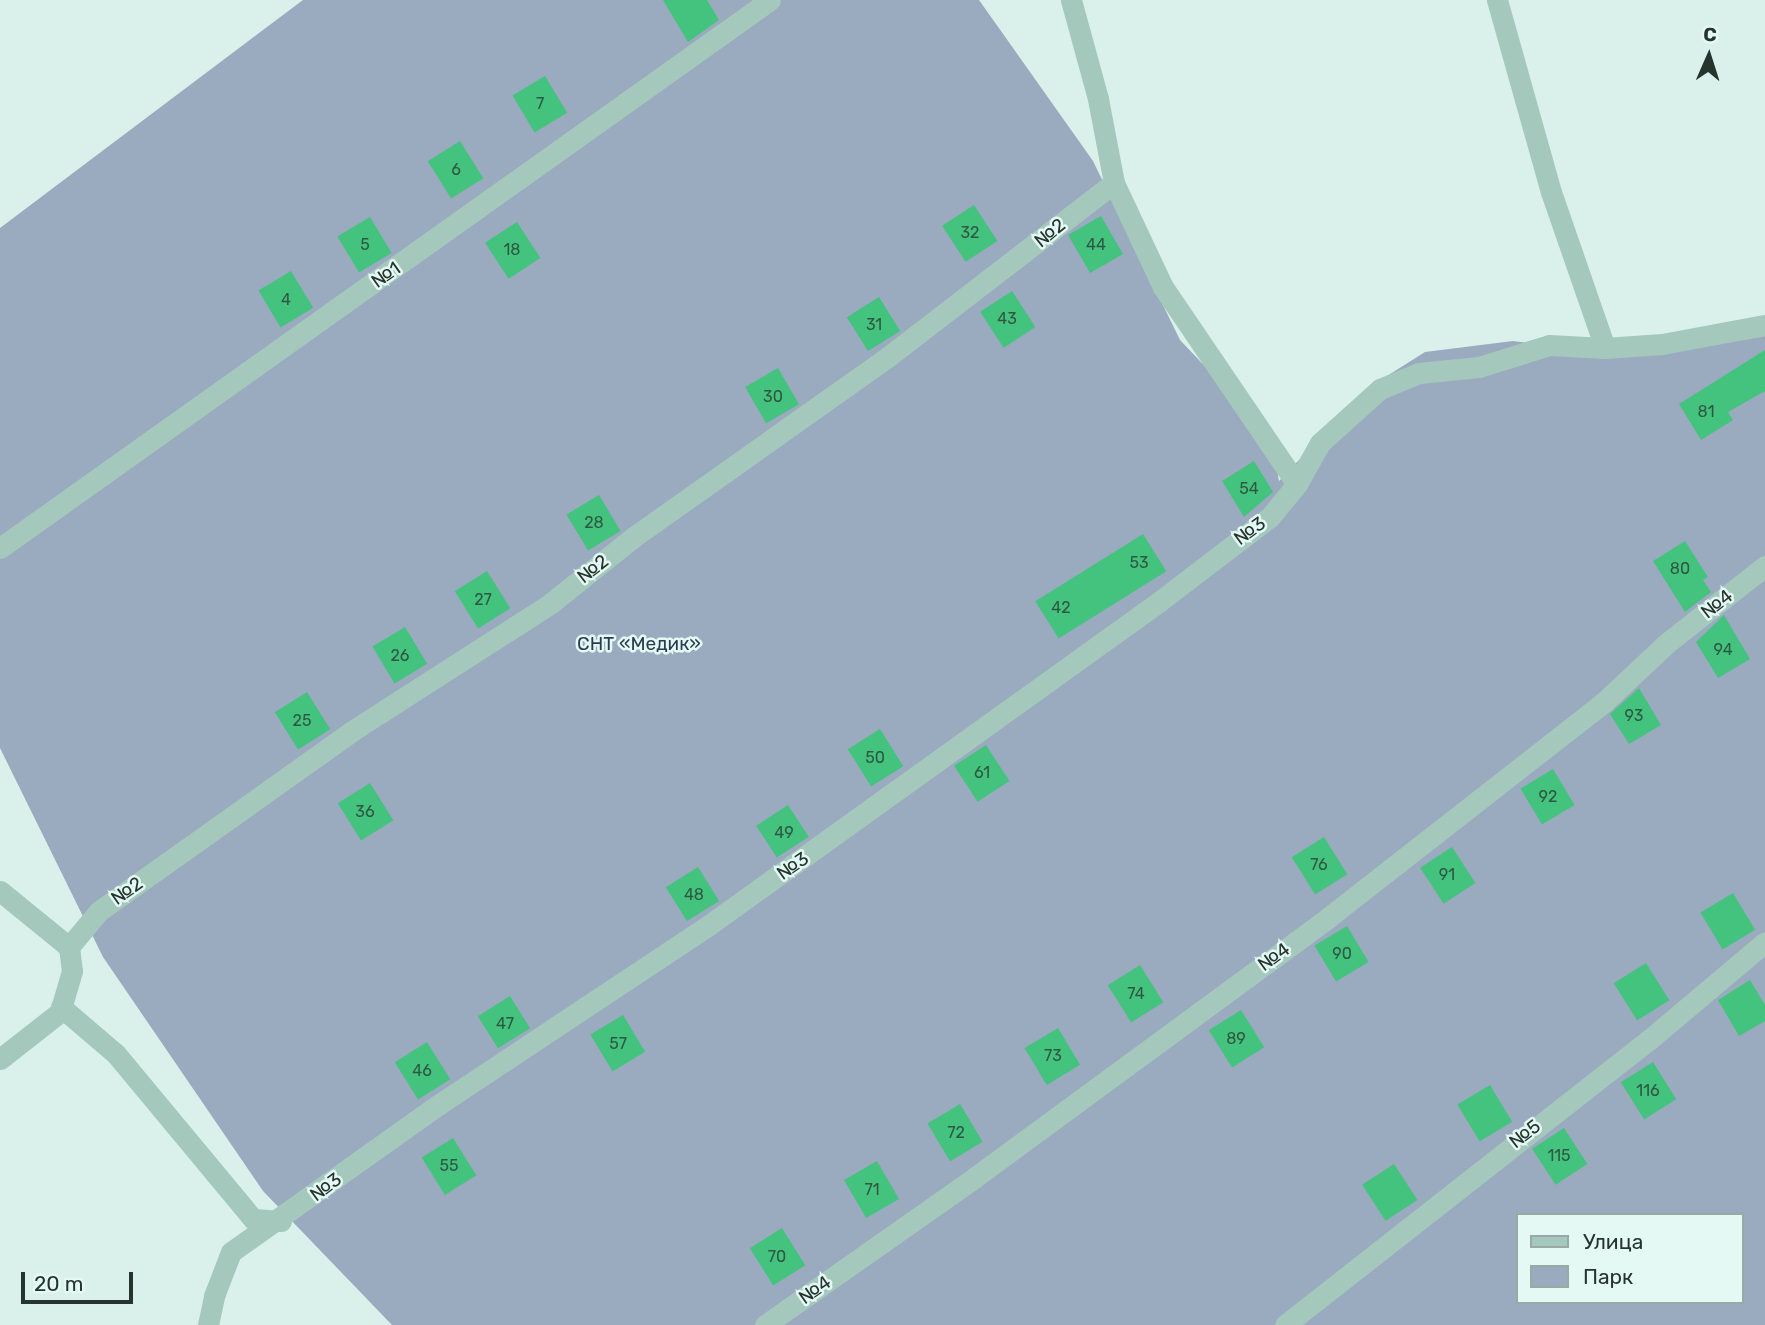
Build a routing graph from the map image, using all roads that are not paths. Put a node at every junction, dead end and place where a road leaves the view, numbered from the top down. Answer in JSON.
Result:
{"nodes":[{"id":1,"x":770,"y":0,"type":"edge"},
{"id":2,"x":1071,"y":0,"type":"edge"},
{"id":3,"x":1497,"y":0,"type":"edge"},
{"id":4,"x":1114,"y":183,"type":"junction"},
{"id":5,"x":1765,"y":325,"type":"edge"},
{"id":6,"x":1605,"y":348,"type":"junction"},
{"id":7,"x":1293,"y":488,"type":"junction"},
{"id":8,"x":0,"y":548,"type":"edge"},
{"id":9,"x":1765,"y":566,"type":"edge"},
{"id":10,"x":0,"y":891,"type":"edge"},
{"id":11,"x":1765,"y":942,"type":"edge"},
{"id":12,"x":69,"y":947,"type":"junction"},
{"id":13,"x":61,"y":1007,"type":"junction"},
{"id":14,"x":0,"y":1059,"type":"edge"},
{"id":15,"x":281,"y":1221,"type":"junction"},
{"id":16,"x":208,"y":1325,"type":"edge"},
{"id":17,"x":765,"y":1325,"type":"edge"},
{"id":18,"x":1285,"y":1325,"type":"edge"}],
"edges":[{"from":1,"to":8,"type":"street","name":"№1"},
{"from":2,"to":4,"type":"street"},
{"from":3,"to":6,"type":"street"},
{"from":4,"to":7,"type":"street"},
{"from":4,"to":12,"type":"street","name":"№2"},
{"from":5,"to":6,"type":"street","name":"№3"},
{"from":6,"to":7,"type":"street","name":"№3"},
{"from":7,"to":15,"type":"street","name":"№3"},
{"from":9,"to":17,"type":"street","name":"№4"},
{"from":10,"to":12,"type":"street"},
{"from":11,"to":18,"type":"street","name":"№5"},
{"from":12,"to":13,"type":"street"},
{"from":13,"to":14,"type":"street"},
{"from":13,"to":15,"type":"street"},
{"from":15,"to":16,"type":"street","name":"№3"}]}
